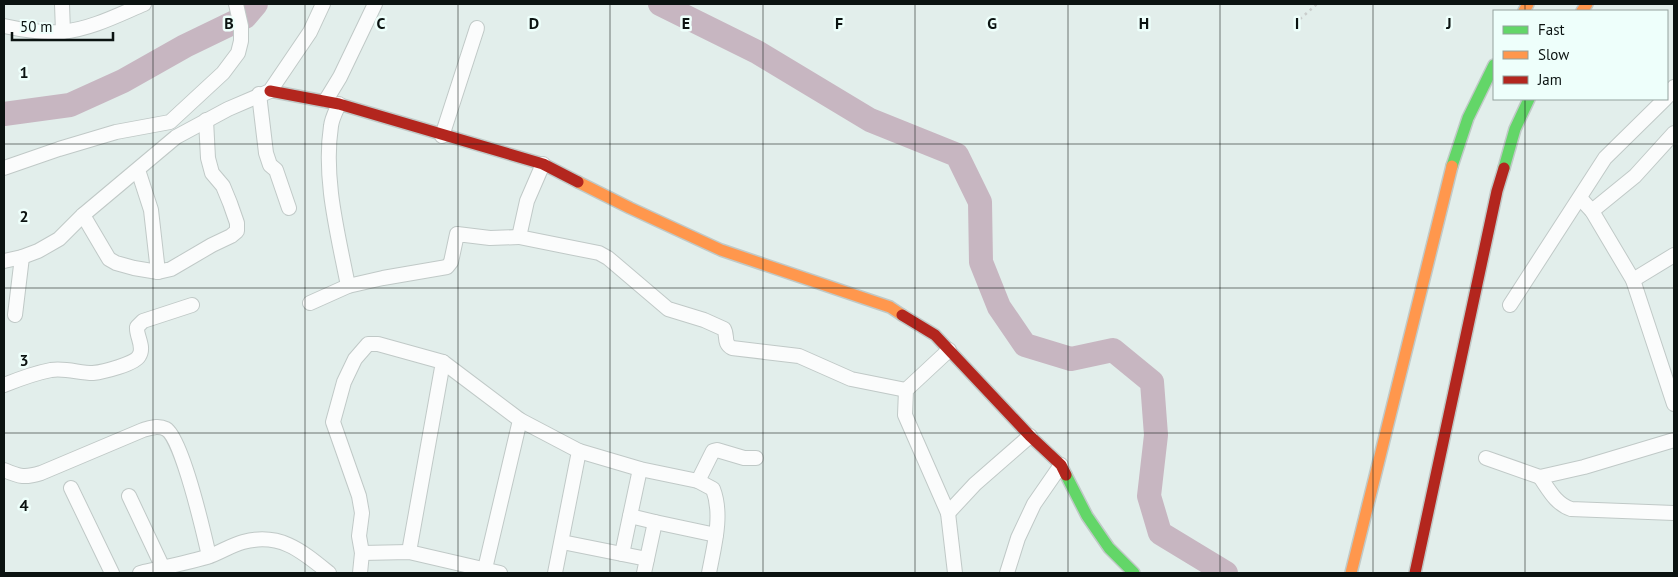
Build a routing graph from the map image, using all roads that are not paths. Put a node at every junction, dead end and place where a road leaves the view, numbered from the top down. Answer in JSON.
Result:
{"nodes":[{"id":1,"x":62,"y":4,"type":"edge"},
{"id":2,"x":144,"y":4,"type":"edge"},
{"id":3,"x":236,"y":4,"type":"edge"},
{"id":4,"x":323,"y":4,"type":"edge"},
{"id":5,"x":375,"y":4,"type":"edge"},
{"id":6,"x":4,"y":26,"type":"edge"},
{"id":7,"x":477,"y":28,"type":"dead end"},
{"id":8,"x":63,"y":32,"type":"junction"},
{"id":9,"x":1493,"y":67,"type":"edge"},
{"id":10,"x":265,"y":93,"type":"junction"},
{"id":11,"x":1530,"y":100,"type":"edge"},
{"id":12,"x":1664,"y":100,"type":"edge"},
{"id":13,"x":332,"y":102,"type":"junction"},
{"id":14,"x":206,"y":120,"type":"junction"},
{"id":15,"x":170,"y":122,"type":"junction"},
{"id":16,"x":1674,"y":133,"type":"edge"},
{"id":17,"x":442,"y":136,"type":"junction"},
{"id":18,"x":176,"y":137,"type":"junction"},
{"id":19,"x":543,"y":164,"type":"junction"},
{"id":20,"x":4,"y":168,"type":"edge"},
{"id":21,"x":138,"y":170,"type":"junction"},
{"id":22,"x":1580,"y":198,"type":"junction"},
{"id":23,"x":289,"y":208,"type":"dead end"},
{"id":24,"x":1592,"y":211,"type":"junction"},
{"id":25,"x":83,"y":215,"type":"junction"},
{"id":26,"x":519,"y":237,"type":"junction"},
{"id":27,"x":1674,"y":255,"type":"edge"},
{"id":28,"x":22,"y":257,"type":"junction"},
{"id":29,"x":4,"y":261,"type":"edge"},
{"id":30,"x":158,"y":272,"type":"junction"},
{"id":31,"x":1633,"y":280,"type":"junction"},
{"id":32,"x":348,"y":286,"type":"junction"},
{"id":33,"x":310,"y":303,"type":"dead end"},
{"id":34,"x":192,"y":305,"type":"dead end"},
{"id":35,"x":1510,"y":305,"type":"dead end"},
{"id":36,"x":15,"y":315,"type":"dead end"},
{"id":37,"x":949,"y":350,"type":"junction"},
{"id":38,"x":443,"y":362,"type":"junction"},
{"id":39,"x":4,"y":385,"type":"edge"},
{"id":40,"x":906,"y":390,"type":"junction"},
{"id":41,"x":1674,"y":404,"type":"edge"},
{"id":42,"x":520,"y":420,"type":"junction"},
{"id":43,"x":1030,"y":436,"type":"junction"},
{"id":44,"x":1674,"y":440,"type":"edge"},
{"id":45,"x":579,"y":451,"type":"junction"},
{"id":46,"x":756,"y":458,"type":"dead end"},
{"id":47,"x":1486,"y":458,"type":"dead end"},
{"id":48,"x":1061,"y":465,"type":"junction"},
{"id":49,"x":640,"y":469,"type":"junction"},
{"id":50,"x":4,"y":470,"type":"edge"},
{"id":51,"x":1540,"y":477,"type":"junction"},
{"id":52,"x":698,"y":481,"type":"junction"},
{"id":53,"x":71,"y":488,"type":"dead end"},
{"id":54,"x":129,"y":496,"type":"dead end"},
{"id":55,"x":1674,"y":513,"type":"edge"},
{"id":56,"x":948,"y":514,"type":"junction"},
{"id":57,"x":630,"y":516,"type":"junction"},
{"id":58,"x":655,"y":522,"type":"junction"},
{"id":59,"x":716,"y":535,"type":"junction"},
{"id":60,"x":562,"y":542,"type":"junction"},
{"id":61,"x":409,"y":552,"type":"junction"},
{"id":62,"x":362,"y":553,"type":"junction"},
{"id":63,"x":622,"y":554,"type":"junction"},
{"id":64,"x":209,"y":556,"type":"junction"},
{"id":65,"x":647,"y":559,"type":"junction"},
{"id":66,"x":163,"y":568,"type":"junction"},
{"id":67,"x":490,"y":572,"type":"edge"},
{"id":68,"x":112,"y":573,"type":"edge"},
{"id":69,"x":140,"y":573,"type":"edge"},
{"id":70,"x":329,"y":573,"type":"edge"},
{"id":71,"x":360,"y":573,"type":"edge"},
{"id":72,"x":555,"y":573,"type":"edge"},
{"id":73,"x":644,"y":573,"type":"edge"},
{"id":74,"x":710,"y":573,"type":"edge"},
{"id":75,"x":955,"y":573,"type":"edge"},
{"id":76,"x":1007,"y":573,"type":"edge"},
{"id":77,"x":1134,"y":573,"type":"edge"},
{"id":78,"x":1351,"y":573,"type":"edge"},
{"id":79,"x":1414,"y":573,"type":"edge"}],
"edges":[{"from":1,"to":8,"type":"street"},
{"from":2,"to":8,"type":"street"},
{"from":3,"to":15,"type":"street"},
{"from":4,"to":10,"type":"street"},
{"from":5,"to":13,"type":"street"},
{"from":6,"to":8,"type":"street"},
{"from":7,"to":17,"type":"street"},
{"from":9,"to":78,"type":"main road"},
{"from":10,"to":13,"type":"main road"},
{"from":10,"to":14,"type":"street"},
{"from":10,"to":23,"type":"street"},
{"from":11,"to":79,"type":"main road"},
{"from":12,"to":22,"type":"street"},
{"from":13,"to":17,"type":"main road"},
{"from":13,"to":32,"type":"street"},
{"from":14,"to":18,"type":"street"},
{"from":14,"to":30,"type":"street"},
{"from":15,"to":18,"type":"street"},
{"from":15,"to":20,"type":"street"},
{"from":16,"to":24,"type":"street"},
{"from":17,"to":19,"type":"main road"},
{"from":18,"to":21,"type":"street"},
{"from":19,"to":26,"type":"street"},
{"from":19,"to":37,"type":"main road"},
{"from":21,"to":25,"type":"street"},
{"from":21,"to":30,"type":"street"},
{"from":22,"to":24,"type":"street"},
{"from":22,"to":35,"type":"street"},
{"from":24,"to":31,"type":"street"},
{"from":25,"to":28,"type":"street"},
{"from":25,"to":30,"type":"street"},
{"from":26,"to":32,"type":"street"},
{"from":26,"to":40,"type":"street"},
{"from":27,"to":31,"type":"street"},
{"from":28,"to":29,"type":"street"},
{"from":28,"to":36,"type":"street"},
{"from":31,"to":41,"type":"street"},
{"from":32,"to":33,"type":"street"},
{"from":34,"to":39,"type":"street"},
{"from":37,"to":40,"type":"street"},
{"from":37,"to":43,"type":"main road"},
{"from":38,"to":42,"type":"street"},
{"from":38,"to":61,"type":"street"},
{"from":38,"to":62,"type":"street"},
{"from":40,"to":56,"type":"street"},
{"from":42,"to":45,"type":"street"},
{"from":42,"to":67,"type":"street"},
{"from":43,"to":48,"type":"main road"},
{"from":43,"to":56,"type":"street"},
{"from":44,"to":51,"type":"street"},
{"from":45,"to":49,"type":"street"},
{"from":45,"to":60,"type":"street"},
{"from":46,"to":52,"type":"street"},
{"from":47,"to":51,"type":"street"},
{"from":48,"to":76,"type":"street"},
{"from":48,"to":77,"type":"main road"},
{"from":49,"to":52,"type":"street"},
{"from":49,"to":57,"type":"street"},
{"from":50,"to":64,"type":"street"},
{"from":51,"to":55,"type":"street"},
{"from":52,"to":59,"type":"street"},
{"from":53,"to":68,"type":"street"},
{"from":54,"to":66,"type":"street"},
{"from":56,"to":75,"type":"street"},
{"from":57,"to":58,"type":"street"},
{"from":57,"to":63,"type":"street"},
{"from":58,"to":59,"type":"street"},
{"from":58,"to":65,"type":"street"},
{"from":59,"to":74,"type":"street"},
{"from":60,"to":63,"type":"street"},
{"from":60,"to":72,"type":"street"},
{"from":61,"to":62,"type":"street"},
{"from":61,"to":67,"type":"street"},
{"from":62,"to":71,"type":"street"},
{"from":63,"to":65,"type":"street"},
{"from":64,"to":66,"type":"street"},
{"from":64,"to":70,"type":"street"},
{"from":65,"to":73,"type":"street"},
{"from":66,"to":69,"type":"street"}]}
